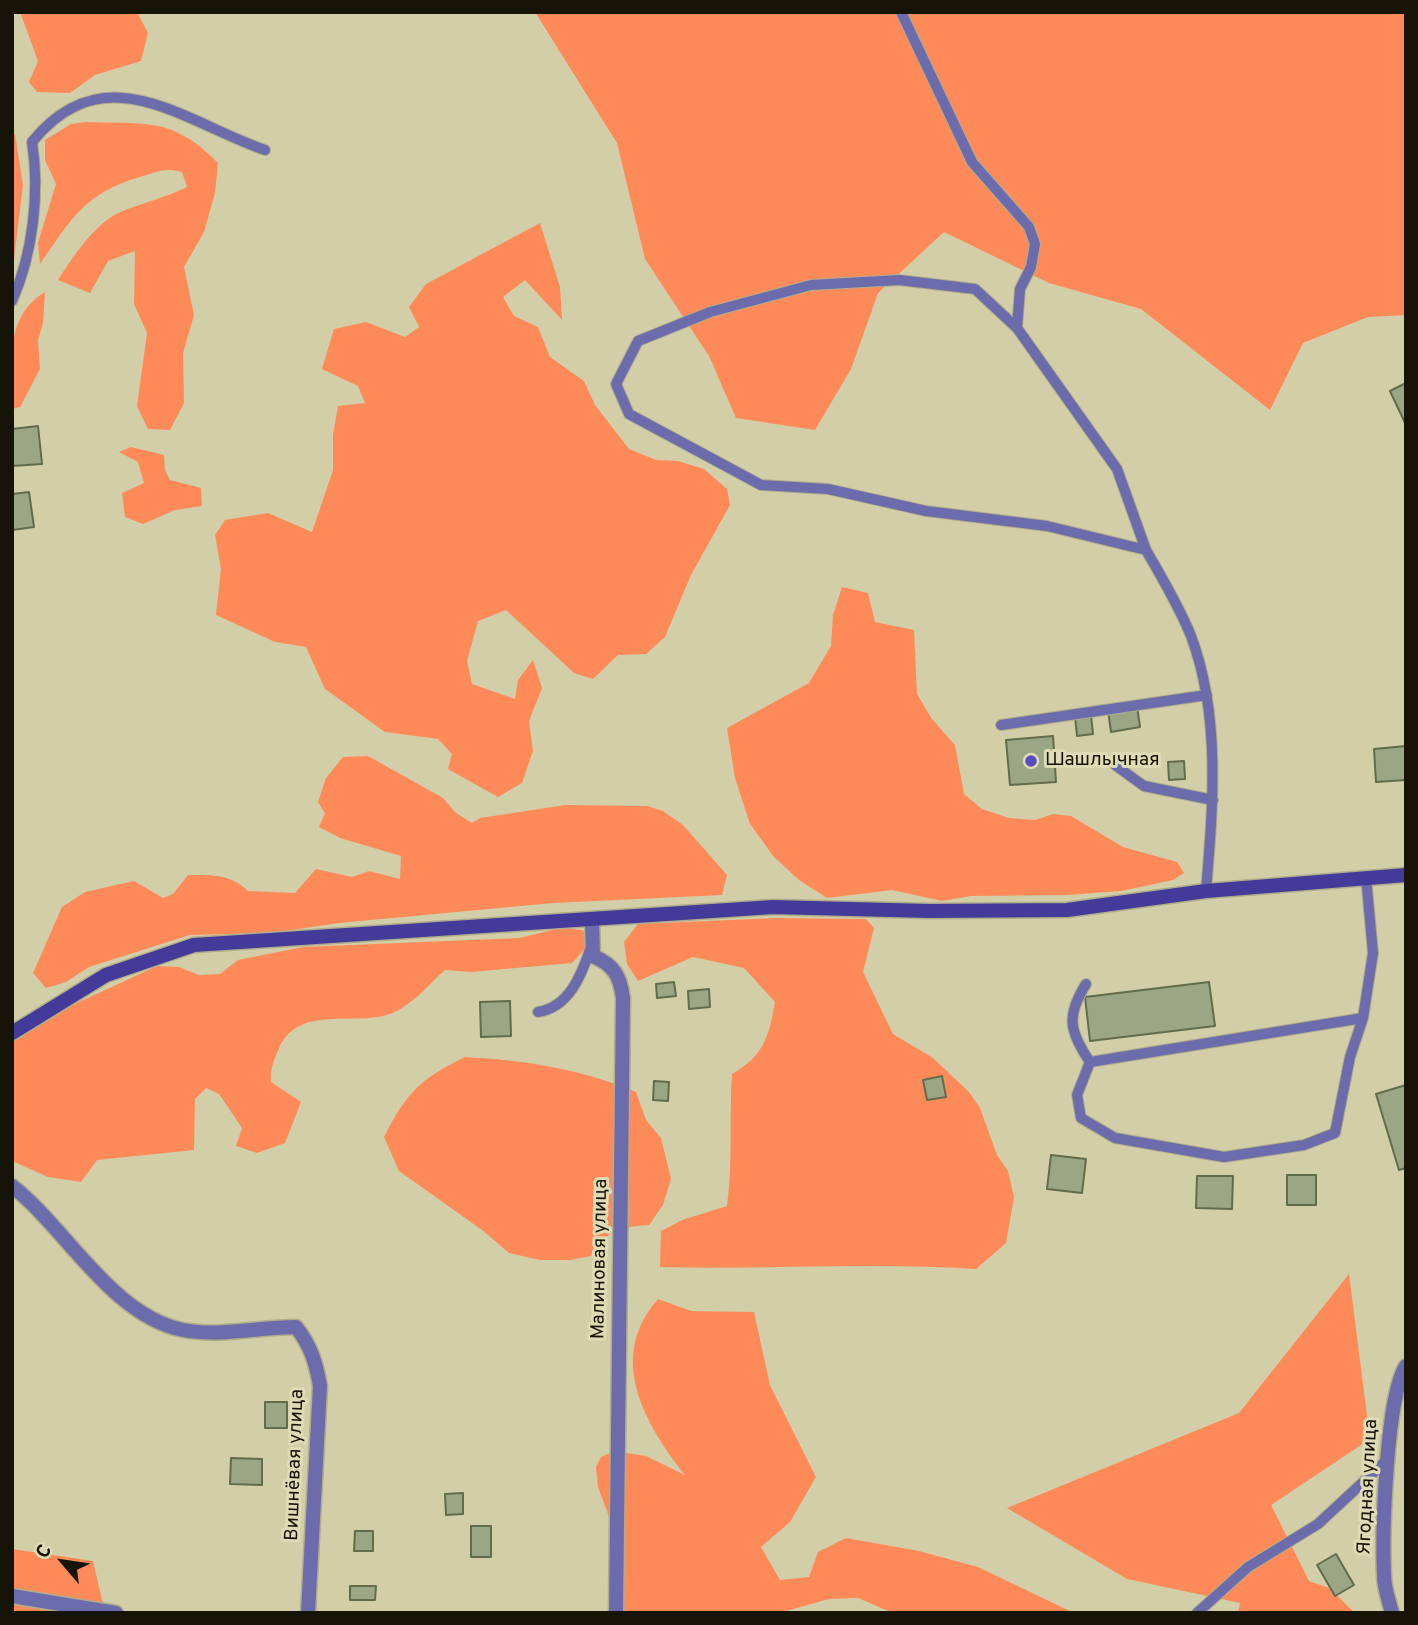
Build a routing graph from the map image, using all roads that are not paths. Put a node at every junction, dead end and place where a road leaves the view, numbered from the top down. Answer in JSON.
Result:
{"nodes":[{"id":1,"x":901,"y":12,"type":"edge"},
{"id":2,"x":265,"y":150,"type":"dead end"},
{"id":3,"x":12,"y":301,"type":"edge"},
{"id":4,"x":1017,"y":328,"type":"junction"},
{"id":5,"x":1146,"y":550,"type":"junction"},
{"id":6,"x":1207,"y":695,"type":"junction"},
{"id":7,"x":1001,"y":725,"type":"dead end"},
{"id":8,"x":1115,"y":765,"type":"dead end"},
{"id":9,"x":1213,"y":800,"type":"junction"},
{"id":10,"x":1406,"y":875,"type":"edge"},
{"id":11,"x":1366,"y":877,"type":"junction"},
{"id":12,"x":1206,"y":891,"type":"junction"},
{"id":13,"x":592,"y":920,"type":"junction"},
{"id":14,"x":590,"y":950,"type":"junction"},
{"id":15,"x":1086,"y":984,"type":"dead end"},
{"id":16,"x":538,"y":1012,"type":"dead end"},
{"id":17,"x":1363,"y":1018,"type":"junction"},
{"id":18,"x":14,"y":1028,"type":"edge"},
{"id":19,"x":1090,"y":1062,"type":"junction"},
{"id":20,"x":12,"y":1186,"type":"edge"},
{"id":21,"x":1406,"y":1366,"type":"edge"},
{"id":22,"x":1389,"y":1458,"type":"junction"},
{"id":23,"x":12,"y":1596,"type":"edge"},
{"id":24,"x":116,"y":1613,"type":"edge"},
{"id":25,"x":308,"y":1613,"type":"edge"},
{"id":26,"x":616,"y":1613,"type":"edge"},
{"id":27,"x":1197,"y":1613,"type":"edge"},
{"id":28,"x":1391,"y":1613,"type":"edge"}],
"edges":[{"from":1,"to":4,"type":"lane"},
{"from":2,"to":3,"type":"lane"},
{"from":4,"to":5,"type":"lane"},
{"from":4,"to":5,"type":"lane"},
{"from":5,"to":6,"type":"lane"},
{"from":6,"to":7,"type":"lane"},
{"from":6,"to":9,"type":"lane"},
{"from":8,"to":9,"type":"lane"},
{"from":9,"to":12,"type":"lane"},
{"from":10,"to":11,"type":"main road"},
{"from":11,"to":12,"type":"main road"},
{"from":11,"to":17,"type":"lane"},
{"from":12,"to":13,"type":"main road"},
{"from":13,"to":14,"type":"street"},
{"from":13,"to":18,"type":"main road"},
{"from":14,"to":16,"type":"lane"},
{"from":14,"to":26,"type":"street","name":"Малиновая улица"},
{"from":15,"to":19,"type":"lane"},
{"from":17,"to":19,"type":"lane"},
{"from":17,"to":19,"type":"lane"},
{"from":20,"to":25,"type":"street","name":"Вишнёвая улица"},
{"from":21,"to":22,"type":"street","name":"Ягодная улица"},
{"from":22,"to":27,"type":"lane"},
{"from":22,"to":28,"type":"street","name":"Ягодная улица"},
{"from":23,"to":24,"type":"street"}]}
